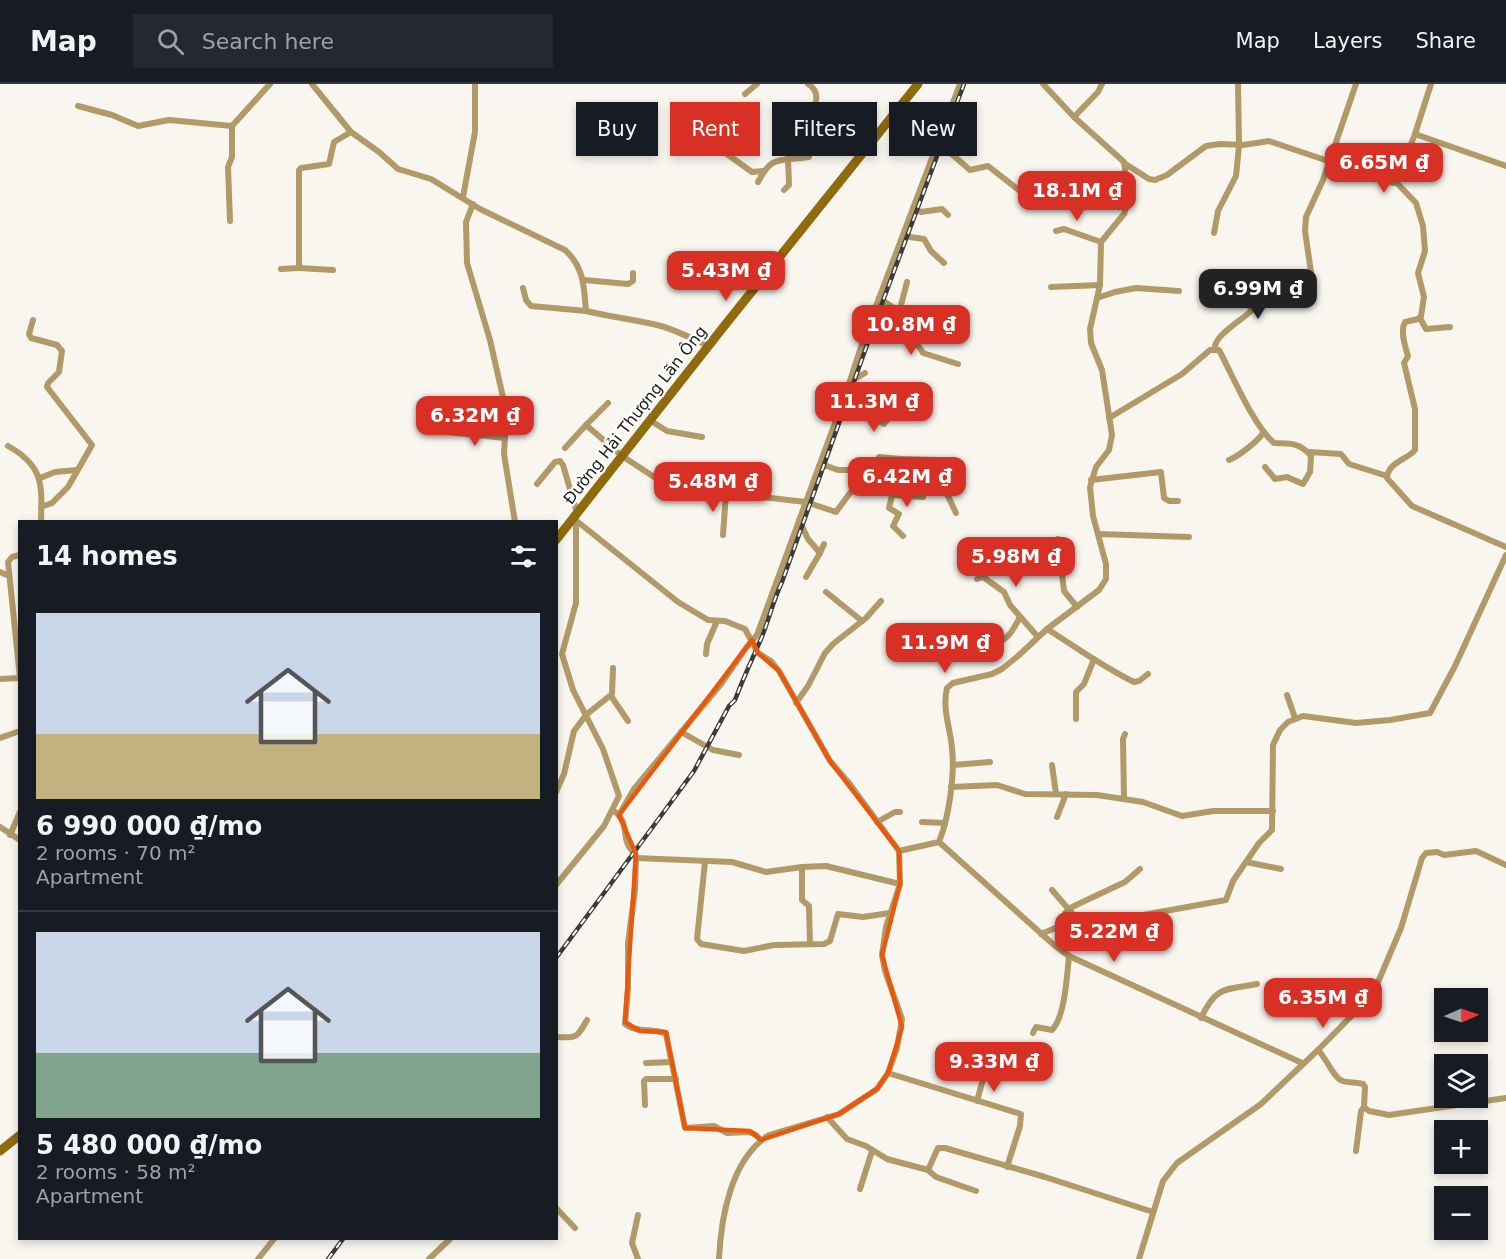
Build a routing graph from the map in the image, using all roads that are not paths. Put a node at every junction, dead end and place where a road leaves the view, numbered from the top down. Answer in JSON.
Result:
{"nodes":[{"id":1,"x":270,"y":84,"type":"edge"},
{"id":2,"x":312,"y":84,"type":"edge"},
{"id":3,"x":475,"y":84,"type":"edge"},
{"id":4,"x":757,"y":84,"type":"edge"},
{"id":5,"x":808,"y":84,"type":"edge"},
{"id":6,"x":918,"y":84,"type":"edge"},
{"id":7,"x":960,"y":84,"type":"edge"},
{"id":8,"x":1043,"y":84,"type":"edge"},
{"id":9,"x":1102,"y":84,"type":"edge"},
{"id":10,"x":1238,"y":84,"type":"edge"},
{"id":11,"x":1356,"y":84,"type":"edge"},
{"id":12,"x":1431,"y":84,"type":"edge"},
{"id":13,"x":746,"y":94,"type":"dead end"},
{"id":14,"x":816,"y":102,"type":"edge"},
{"id":15,"x":953,"y":102,"type":"edge"},
{"id":16,"x":78,"y":106,"type":"dead end"},
{"id":17,"x":1074,"y":117,"type":"junction"},
{"id":18,"x":232,"y":126,"type":"junction"},
{"id":19,"x":351,"y":132,"type":"junction"},
{"id":20,"x":1415,"y":134,"type":"junction"},
{"id":21,"x":877,"y":135,"type":"edge"},
{"id":22,"x":1239,"y":146,"type":"junction"},
{"id":23,"x":730,"y":156,"type":"edge"},
{"id":24,"x":809,"y":156,"type":"edge"},
{"id":25,"x":860,"y":156,"type":"edge"},
{"id":26,"x":933,"y":156,"type":"edge"},
{"id":27,"x":954,"y":156,"type":"edge"},
{"id":28,"x":788,"y":158,"type":"junction"},
{"id":29,"x":1124,"y":162,"type":"junction"},
{"id":30,"x":1329,"y":162,"type":"junction"},
{"id":31,"x":1506,"y":166,"type":"edge"},
{"id":32,"x":764,"y":171,"type":"junction"},
{"id":33,"x":758,"y":182,"type":"dead end"},
{"id":34,"x":1127,"y":182,"type":"junction"},
{"id":35,"x":1396,"y":182,"type":"junction"},
{"id":36,"x":1073,"y":185,"type":"dead end"},
{"id":37,"x":784,"y":190,"type":"dead end"},
{"id":38,"x":1072,"y":195,"type":"dead end"},
{"id":39,"x":463,"y":197,"type":"junction"},
{"id":40,"x":1029,"y":198,"type":"dead end"},
{"id":41,"x":1094,"y":202,"type":"junction"},
{"id":42,"x":473,"y":204,"type":"junction"},
{"id":43,"x":913,"y":208,"type":"junction"},
{"id":44,"x":948,"y":214,"type":"dead end"},
{"id":45,"x":230,"y":221,"type":"dead end"},
{"id":46,"x":905,"y":230,"type":"junction"},
{"id":47,"x":1056,"y":231,"type":"dead end"},
{"id":48,"x":1214,"y":233,"type":"dead end"},
{"id":49,"x":1101,"y":242,"type":"junction"},
{"id":50,"x":944,"y":263,"type":"dead end"},
{"id":51,"x":299,"y":268,"type":"junction"},
{"id":52,"x":281,"y":269,"type":"dead end"},
{"id":53,"x":333,"y":270,"type":"dead end"},
{"id":54,"x":633,"y":273,"type":"dead end"},
{"id":55,"x":584,"y":280,"type":"junction"},
{"id":56,"x":907,"y":282,"type":"dead end"},
{"id":57,"x":1307,"y":284,"type":"dead end"},
{"id":58,"x":1100,"y":285,"type":"junction"},
{"id":59,"x":1051,"y":287,"type":"dead end"},
{"id":60,"x":523,"y":288,"type":"dead end"},
{"id":61,"x":1179,"y":291,"type":"dead end"},
{"id":62,"x":879,"y":298,"type":"junction"},
{"id":63,"x":1097,"y":298,"type":"junction"},
{"id":64,"x":1238,"y":298,"type":"dead end"},
{"id":65,"x":586,"y":311,"type":"junction"},
{"id":66,"x":1420,"y":318,"type":"junction"},
{"id":67,"x":33,"y":320,"type":"dead end"},
{"id":68,"x":868,"y":327,"type":"junction"},
{"id":69,"x":1450,"y":327,"type":"dead end"},
{"id":70,"x":709,"y":346,"type":"junction"},
{"id":71,"x":1215,"y":349,"type":"junction"},
{"id":72,"x":958,"y":364,"type":"dead end"},
{"id":73,"x":865,"y":373,"type":"dead end"},
{"id":74,"x":850,"y":382,"type":"junction"},
{"id":75,"x":608,"y":403,"type":"dead end"},
{"id":76,"x":841,"y":407,"type":"junction"},
{"id":77,"x":895,"y":409,"type":"dead end"},
{"id":78,"x":1109,"y":418,"type":"junction"},
{"id":79,"x":651,"y":421,"type":"junction"},
{"id":80,"x":586,"y":425,"type":"junction"},
{"id":81,"x":448,"y":432,"type":"dead end"},
{"id":82,"x":1264,"y":432,"type":"junction"},
{"id":83,"x":505,"y":438,"type":"junction"},
{"id":84,"x":702,"y":438,"type":"dead end"},
{"id":85,"x":8,"y":446,"type":"dead end"},
{"id":86,"x":565,"y":448,"type":"dead end"},
{"id":87,"x":1309,"y":452,"type":"junction"},
{"id":88,"x":622,"y":456,"type":"junction"},
{"id":89,"x":901,"y":459,"type":"junction"},
{"id":90,"x":1229,"y":460,"type":"dead end"},
{"id":91,"x":819,"y":466,"type":"junction"},
{"id":92,"x":1265,"y":467,"type":"dead end"},
{"id":93,"x":77,"y":470,"type":"junction"},
{"id":94,"x":1387,"y":476,"type":"junction"},
{"id":95,"x":39,"y":478,"type":"junction"},
{"id":96,"x":1090,"y":480,"type":"junction"},
{"id":97,"x":537,"y":484,"type":"dead end"},
{"id":98,"x":726,"y":493,"type":"junction"},
{"id":99,"x":850,"y":493,"type":"dead end"},
{"id":100,"x":893,"y":495,"type":"junction"},
{"id":101,"x":923,"y":497,"type":"dead end"},
{"id":102,"x":1178,"y":501,"type":"dead end"},
{"id":103,"x":806,"y":502,"type":"junction"},
{"id":104,"x":41,"y":507,"type":"junction"},
{"id":105,"x":956,"y":513,"type":"dead end"},
{"id":106,"x":576,"y":518,"type":"junction"},
{"id":107,"x":41,"y":520,"type":"edge"},
{"id":108,"x":515,"y":520,"type":"edge"},
{"id":109,"x":799,"y":520,"type":"junction"},
{"id":110,"x":1098,"y":534,"type":"junction"},
{"id":111,"x":723,"y":535,"type":"dead end"},
{"id":112,"x":903,"y":536,"type":"dead end"},
{"id":113,"x":1189,"y":537,"type":"dead end"},
{"id":114,"x":558,"y":538,"type":"edge"},
{"id":115,"x":1058,"y":539,"type":"dead end"},
{"id":116,"x":824,"y":544,"type":"dead end"},
{"id":117,"x":1506,"y":547,"type":"edge"},
{"id":118,"x":820,"y":553,"type":"junction"},
{"id":119,"x":1506,"y":555,"type":"edge"},
{"id":120,"x":18,"y":556,"type":"edge"},
{"id":121,"x":0,"y":572,"type":"edge"},
{"id":122,"x":9,"y":576,"type":"junction"},
{"id":123,"x":806,"y":578,"type":"dead end"},
{"id":124,"x":977,"y":579,"type":"dead end"},
{"id":125,"x":826,"y":592,"type":"dead end"},
{"id":126,"x":881,"y":600,"type":"dead end"},
{"id":127,"x":1077,"y":607,"type":"junction"},
{"id":128,"x":1020,"y":617,"type":"junction"},
{"id":129,"x":717,"y":621,"type":"junction"},
{"id":130,"x":862,"y":621,"type":"junction"},
{"id":131,"x":1047,"y":629,"type":"junction"},
{"id":132,"x":977,"y":630,"type":"dead end"},
{"id":133,"x":1038,"y":637,"type":"junction"},
{"id":134,"x":752,"y":640,"type":"junction"},
{"id":135,"x":706,"y":654,"type":"dead end"},
{"id":136,"x":18,"y":659,"type":"edge"},
{"id":137,"x":1094,"y":659,"type":"junction"},
{"id":138,"x":613,"y":668,"type":"dead end"},
{"id":139,"x":1148,"y":674,"type":"dead end"},
{"id":140,"x":18,"y":678,"type":"edge"},
{"id":141,"x":0,"y":679,"type":"edge"},
{"id":142,"x":1287,"y":695,"type":"dead end"},
{"id":143,"x":611,"y":696,"type":"junction"},
{"id":144,"x":796,"y":703,"type":"junction"},
{"id":145,"x":586,"y":715,"type":"junction"},
{"id":146,"x":1295,"y":718,"type":"junction"},
{"id":147,"x":1076,"y":719,"type":"dead end"},
{"id":148,"x":628,"y":721,"type":"dead end"},
{"id":149,"x":18,"y":732,"type":"edge"},
{"id":150,"x":681,"y":732,"type":"junction"},
{"id":151,"x":1125,"y":734,"type":"dead end"},
{"id":152,"x":0,"y":738,"type":"edge"},
{"id":153,"x":739,"y":756,"type":"dead end"},
{"id":154,"x":990,"y":762,"type":"dead end"},
{"id":155,"x":953,"y":765,"type":"junction"},
{"id":156,"x":1052,"y":765,"type":"dead end"},
{"id":157,"x":558,"y":786,"type":"edge"},
{"id":158,"x":951,"y":787,"type":"junction"},
{"id":159,"x":1056,"y":794,"type":"junction"},
{"id":160,"x":1066,"y":794,"type":"junction"},
{"id":161,"x":1124,"y":800,"type":"junction"},
{"id":162,"x":1273,"y":810,"type":"junction"},
{"id":163,"x":900,"y":812,"type":"dead end"},
{"id":164,"x":616,"y":813,"type":"junction"},
{"id":165,"x":18,"y":817,"type":"edge"},
{"id":166,"x":1058,"y":817,"type":"dead end"},
{"id":167,"x":877,"y":822,"type":"junction"},
{"id":168,"x":922,"y":822,"type":"dead end"},
{"id":169,"x":945,"y":823,"type":"junction"},
{"id":170,"x":0,"y":827,"type":"edge"},
{"id":171,"x":10,"y":835,"type":"junction"},
{"id":172,"x":18,"y":839,"type":"edge"},
{"id":173,"x":939,"y":842,"type":"junction"},
{"id":174,"x":899,"y":852,"type":"junction"},
{"id":175,"x":636,"y":858,"type":"junction"},
{"id":176,"x":705,"y":862,"type":"junction"},
{"id":177,"x":1246,"y":862,"type":"junction"},
{"id":178,"x":1506,"y":865,"type":"edge"},
{"id":179,"x":802,"y":867,"type":"junction"},
{"id":180,"x":1140,"y":869,"type":"dead end"},
{"id":181,"x":1281,"y":869,"type":"dead end"},
{"id":182,"x":558,"y":883,"type":"edge"},
{"id":183,"x":900,"y":884,"type":"junction"},
{"id":184,"x":1052,"y":890,"type":"dead end"},
{"id":185,"x":1068,"y":910,"type":"junction"},
{"id":186,"x":890,"y":913,"type":"junction"},
{"id":187,"x":1077,"y":919,"type":"junction"},
{"id":188,"x":1067,"y":922,"type":"junction"},
{"id":189,"x":1041,"y":934,"type":"junction"},
{"id":190,"x":810,"y":944,"type":"junction"},
{"id":191,"x":1070,"y":956,"type":"junction"},
{"id":192,"x":1257,"y":984,"type":"dead end"},
{"id":193,"x":1201,"y":1018,"type":"junction"},
{"id":194,"x":587,"y":1020,"type":"dead end"},
{"id":195,"x":1034,"y":1033,"type":"dead end"},
{"id":196,"x":558,"y":1037,"type":"edge"},
{"id":197,"x":1318,"y":1050,"type":"junction"},
{"id":198,"x":671,"y":1062,"type":"junction"},
{"id":199,"x":646,"y":1063,"type":"dead end"},
{"id":200,"x":1302,"y":1063,"type":"junction"},
{"id":201,"x":1043,"y":1067,"type":"dead end"},
{"id":202,"x":888,"y":1073,"type":"junction"},
{"id":203,"x":676,"y":1080,"type":"junction"},
{"id":204,"x":1506,"y":1098,"type":"edge"},
{"id":205,"x":977,"y":1101,"type":"junction"},
{"id":206,"x":645,"y":1105,"type":"dead end"},
{"id":207,"x":1364,"y":1107,"type":"junction"},
{"id":208,"x":827,"y":1117,"type":"junction"},
{"id":209,"x":18,"y":1137,"type":"edge"},
{"id":210,"x":761,"y":1140,"type":"junction"},
{"id":211,"x":1356,"y":1150,"type":"dead end"},
{"id":212,"x":0,"y":1151,"type":"edge"},
{"id":213,"x":872,"y":1151,"type":"junction"},
{"id":214,"x":1007,"y":1167,"type":"junction"},
{"id":215,"x":928,"y":1170,"type":"junction"},
{"id":216,"x":860,"y":1189,"type":"dead end"},
{"id":217,"x":976,"y":1191,"type":"dead end"},
{"id":218,"x":558,"y":1210,"type":"edge"},
{"id":219,"x":1153,"y":1212,"type":"junction"},
{"id":220,"x":638,"y":1215,"type":"dead end"},
{"id":221,"x":574,"y":1228,"type":"dead end"},
{"id":222,"x":273,"y":1240,"type":"edge"},
{"id":223,"x":446,"y":1240,"type":"edge"},
{"id":224,"x":258,"y":1259,"type":"edge"},
{"id":225,"x":429,"y":1259,"type":"edge"},
{"id":226,"x":638,"y":1259,"type":"edge"},
{"id":227,"x":719,"y":1259,"type":"edge"},
{"id":228,"x":1139,"y":1259,"type":"edge"}],
"edges":[{"from":1,"to":18,"type":"street"},
{"from":2,"to":19,"type":"street"},
{"from":3,"to":39,"type":"street"},
{"from":4,"to":13,"type":"street"},
{"from":5,"to":14,"type":"street"},
{"from":6,"to":21,"type":"street","name":"Đường Hải Thượng Lãn Ông"},
{"from":7,"to":15,"type":"street"},
{"from":8,"to":17,"type":"street"},
{"from":9,"to":17,"type":"street"},
{"from":10,"to":22,"type":"street"},
{"from":11,"to":30,"type":"street"},
{"from":12,"to":20,"type":"street"},
{"from":16,"to":18,"type":"street"},
{"from":17,"to":29,"type":"street"},
{"from":18,"to":45,"type":"street"},
{"from":19,"to":39,"type":"street"},
{"from":19,"to":51,"type":"street"},
{"from":20,"to":31,"type":"street"},
{"from":20,"to":35,"type":"street"},
{"from":22,"to":29,"type":"street"},
{"from":22,"to":30,"type":"street"},
{"from":22,"to":48,"type":"street"},
{"from":23,"to":32,"type":"street"},
{"from":24,"to":28,"type":"street"},
{"from":25,"to":70,"type":"street","name":"Đường Hải Thượng Lãn Ông"},
{"from":26,"to":43,"type":"street"},
{"from":27,"to":40,"type":"street"},
{"from":28,"to":32,"type":"street"},
{"from":28,"to":37,"type":"street"},
{"from":29,"to":34,"type":"street"},
{"from":30,"to":35,"type":"street"},
{"from":30,"to":57,"type":"street"},
{"from":32,"to":33,"type":"street"},
{"from":34,"to":41,"type":"street"},
{"from":34,"to":49,"type":"street"},
{"from":35,"to":66,"type":"street"},
{"from":36,"to":41,"type":"street"},
{"from":38,"to":41,"type":"street"},
{"from":39,"to":42,"type":"street"},
{"from":42,"to":55,"type":"street"},
{"from":42,"to":83,"type":"street"},
{"from":43,"to":44,"type":"street"},
{"from":43,"to":46,"type":"street"},
{"from":46,"to":50,"type":"street"},
{"from":46,"to":62,"type":"street"},
{"from":47,"to":49,"type":"street"},
{"from":49,"to":58,"type":"street"},
{"from":51,"to":52,"type":"street"},
{"from":51,"to":53,"type":"street"},
{"from":54,"to":55,"type":"street"},
{"from":55,"to":65,"type":"street"},
{"from":56,"to":62,"type":"street"},
{"from":58,"to":59,"type":"street"},
{"from":58,"to":63,"type":"street"},
{"from":60,"to":65,"type":"street"},
{"from":61,"to":63,"type":"street"},
{"from":62,"to":68,"type":"street"},
{"from":63,"to":78,"type":"street"},
{"from":64,"to":71,"type":"street"},
{"from":65,"to":70,"type":"street"},
{"from":66,"to":69,"type":"street"},
{"from":66,"to":94,"type":"street"},
{"from":67,"to":93,"type":"street"},
{"from":68,"to":72,"type":"street"},
{"from":68,"to":74,"type":"street"},
{"from":70,"to":79,"type":"street","name":"Đường Hải Thượng Lãn Ông"},
{"from":71,"to":78,"type":"street"},
{"from":71,"to":82,"type":"street"},
{"from":73,"to":74,"type":"street"},
{"from":74,"to":76,"type":"street"},
{"from":75,"to":80,"type":"street"},
{"from":76,"to":77,"type":"street"},
{"from":76,"to":91,"type":"street"},
{"from":78,"to":96,"type":"street"},
{"from":79,"to":84,"type":"street"},
{"from":79,"to":88,"type":"street","name":"Đường Hải Thượng Lãn Ông"},
{"from":80,"to":86,"type":"street"},
{"from":80,"to":88,"type":"street"},
{"from":81,"to":83,"type":"street"},
{"from":82,"to":87,"type":"street"},
{"from":82,"to":90,"type":"street"},
{"from":83,"to":108,"type":"street"},
{"from":85,"to":95,"type":"street"},
{"from":87,"to":92,"type":"street"},
{"from":87,"to":94,"type":"street"},
{"from":88,"to":98,"type":"street"},
{"from":88,"to":106,"type":"street","name":"Đường Hải Thượng Lãn Ông"},
{"from":89,"to":91,"type":"street"},
{"from":89,"to":100,"type":"street"},
{"from":89,"to":105,"type":"street"},
{"from":91,"to":103,"type":"street"},
{"from":93,"to":95,"type":"street"},
{"from":93,"to":104,"type":"street"},
{"from":94,"to":117,"type":"street"},
{"from":95,"to":104,"type":"street"},
{"from":96,"to":102,"type":"street"},
{"from":96,"to":110,"type":"street"},
{"from":97,"to":106,"type":"street"},
{"from":98,"to":103,"type":"street"},
{"from":98,"to":111,"type":"street"},
{"from":99,"to":103,"type":"street"},
{"from":100,"to":101,"type":"street"},
{"from":100,"to":112,"type":"street"},
{"from":103,"to":109,"type":"street"},
{"from":104,"to":107,"type":"street"},
{"from":106,"to":114,"type":"street","name":"Đường Hải Thượng Lãn Ông"},
{"from":106,"to":129,"type":"street"},
{"from":106,"to":145,"type":"street"},
{"from":109,"to":118,"type":"street"},
{"from":109,"to":134,"type":"street"},
{"from":110,"to":113,"type":"street"},
{"from":110,"to":127,"type":"street"},
{"from":115,"to":127,"type":"street"},
{"from":116,"to":118,"type":"street"},
{"from":118,"to":123,"type":"street"},
{"from":119,"to":146,"type":"street"},
{"from":120,"to":122,"type":"street"},
{"from":121,"to":122,"type":"street"},
{"from":122,"to":136,"type":"street"},
{"from":124,"to":128,"type":"street"},
{"from":125,"to":130,"type":"street"},
{"from":126,"to":130,"type":"street"},
{"from":127,"to":131,"type":"street"},
{"from":128,"to":132,"type":"street"},
{"from":128,"to":133,"type":"street"},
{"from":129,"to":134,"type":"street"},
{"from":129,"to":135,"type":"street"},
{"from":130,"to":144,"type":"street"},
{"from":131,"to":133,"type":"street"},
{"from":131,"to":137,"type":"street"},
{"from":133,"to":155,"type":"street"},
{"from":134,"to":144,"type":"street"},
{"from":134,"to":150,"type":"street"},
{"from":137,"to":139,"type":"street"},
{"from":137,"to":147,"type":"street"},
{"from":138,"to":143,"type":"street"},
{"from":140,"to":141,"type":"street"},
{"from":142,"to":146,"type":"street"},
{"from":143,"to":145,"type":"street"},
{"from":143,"to":148,"type":"street"},
{"from":144,"to":167,"type":"street"},
{"from":145,"to":157,"type":"street"},
{"from":145,"to":164,"type":"street"},
{"from":146,"to":162,"type":"street"},
{"from":149,"to":152,"type":"street"},
{"from":150,"to":153,"type":"street"},
{"from":150,"to":164,"type":"street"},
{"from":151,"to":161,"type":"street"},
{"from":154,"to":155,"type":"street"},
{"from":155,"to":158,"type":"street"},
{"from":156,"to":159,"type":"street"},
{"from":158,"to":159,"type":"street"},
{"from":158,"to":169,"type":"street"},
{"from":159,"to":160,"type":"street"},
{"from":160,"to":161,"type":"street"},
{"from":160,"to":166,"type":"street"},
{"from":161,"to":162,"type":"street"},
{"from":162,"to":177,"type":"street"},
{"from":163,"to":167,"type":"street"},
{"from":164,"to":175,"type":"street"},
{"from":164,"to":182,"type":"street"},
{"from":165,"to":171,"type":"street"},
{"from":167,"to":174,"type":"street"},
{"from":168,"to":169,"type":"street"},
{"from":169,"to":173,"type":"street"},
{"from":170,"to":171,"type":"street"},
{"from":171,"to":172,"type":"street"},
{"from":173,"to":174,"type":"street"},
{"from":173,"to":189,"type":"street"},
{"from":174,"to":183,"type":"street"},
{"from":175,"to":176,"type":"street"},
{"from":175,"to":198,"type":"street"},
{"from":176,"to":179,"type":"street"},
{"from":176,"to":190,"type":"street"},
{"from":177,"to":181,"type":"street"},
{"from":177,"to":187,"type":"street"},
{"from":178,"to":197,"type":"street"},
{"from":179,"to":183,"type":"street"},
{"from":179,"to":190,"type":"street"},
{"from":180,"to":185,"type":"street"},
{"from":183,"to":186,"type":"street"},
{"from":184,"to":185,"type":"street"},
{"from":185,"to":187,"type":"street"},
{"from":185,"to":188,"type":"street"},
{"from":186,"to":190,"type":"street"},
{"from":186,"to":202,"type":"street"},
{"from":187,"to":188,"type":"street"},
{"from":188,"to":189,"type":"street"},
{"from":189,"to":191,"type":"street"},
{"from":191,"to":193,"type":"street"},
{"from":191,"to":195,"type":"street"},
{"from":192,"to":193,"type":"street"},
{"from":193,"to":200,"type":"street"},
{"from":194,"to":196,"type":"street"},
{"from":197,"to":200,"type":"street"},
{"from":197,"to":207,"type":"street"},
{"from":198,"to":199,"type":"street"},
{"from":198,"to":203,"type":"street"},
{"from":200,"to":219,"type":"street"},
{"from":201,"to":205,"type":"street"},
{"from":202,"to":205,"type":"street"},
{"from":202,"to":208,"type":"street"},
{"from":203,"to":206,"type":"street"},
{"from":203,"to":210,"type":"street"},
{"from":204,"to":207,"type":"street"},
{"from":205,"to":214,"type":"street"},
{"from":207,"to":211,"type":"street"},
{"from":208,"to":210,"type":"street"},
{"from":208,"to":213,"type":"street"},
{"from":209,"to":212,"type":"street"},
{"from":210,"to":227,"type":"street"},
{"from":213,"to":215,"type":"street"},
{"from":213,"to":216,"type":"street"},
{"from":214,"to":215,"type":"street"},
{"from":214,"to":219,"type":"street"},
{"from":215,"to":217,"type":"street"},
{"from":218,"to":221,"type":"street"},
{"from":219,"to":228,"type":"street"},
{"from":220,"to":226,"type":"street"},
{"from":222,"to":224,"type":"street"},
{"from":223,"to":225,"type":"street"}]}
